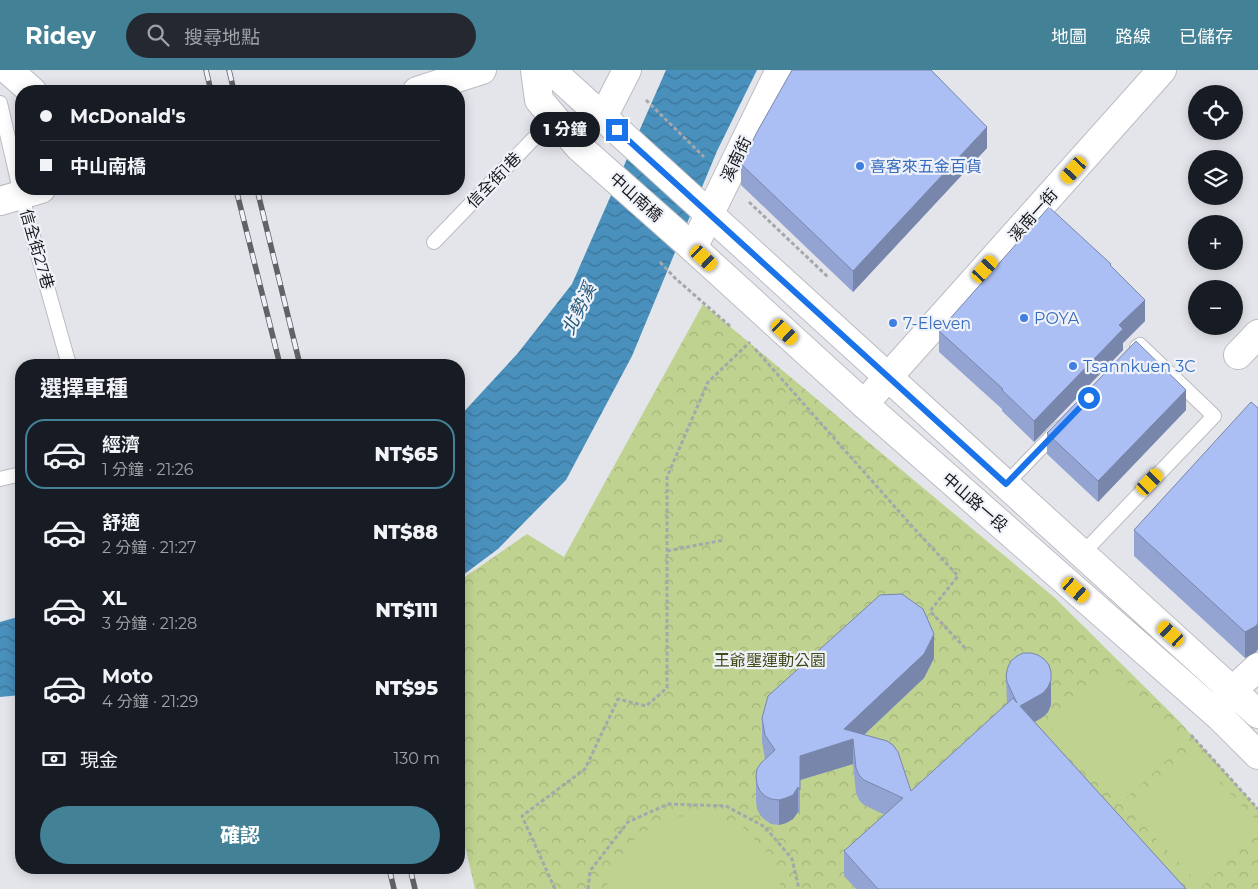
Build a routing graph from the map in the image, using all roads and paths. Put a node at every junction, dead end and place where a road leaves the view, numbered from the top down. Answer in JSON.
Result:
{"nodes":[{"id":1,"x":8,"y":70,"type":"edge"},
{"id":2,"x":482,"y":70,"type":"edge"},
{"id":3,"x":535,"y":70,"type":"edge"},
{"id":4,"x":551,"y":70,"type":"edge"},
{"id":5,"x":780,"y":70,"type":"edge"},
{"id":6,"x":1162,"y":70,"type":"edge"},
{"id":7,"x":625,"y":74,"type":"edge"},
{"id":8,"x":25,"y":85,"type":"edge"},
{"id":9,"x":436,"y":85,"type":"edge"},
{"id":10,"x":0,"y":103,"type":"edge"},
{"id":11,"x":553,"y":117,"type":"junction"},
{"id":12,"x":603,"y":117,"type":"junction"},
{"id":13,"x":706,"y":159,"type":"dead end"},
{"id":14,"x":15,"y":169,"type":"edge"},
{"id":15,"x":21,"y":195,"type":"edge"},
{"id":16,"x":748,"y":202,"type":"dead end"},
{"id":17,"x":709,"y":214,"type":"junction"},
{"id":18,"x":434,"y":242,"type":"dead end"},
{"id":19,"x":693,"y":248,"type":"junction"},
{"id":20,"x":831,"y":280,"type":"dead end"},
{"id":21,"x":772,"y":320,"type":"junction"},
{"id":22,"x":1258,"y":334,"type":"edge"},
{"id":23,"x":750,"y":342,"type":"junction"},
{"id":24,"x":1238,"y":355,"type":"dead end"},
{"id":25,"x":67,"y":359,"type":"edge"},
{"id":26,"x":1126,"y":359,"type":"edge"},
{"id":27,"x":889,"y":378,"type":"junction"},
{"id":28,"x":864,"y":404,"type":"junction"},
{"id":29,"x":1072,"y":415,"type":"edge"},
{"id":30,"x":15,"y":475,"type":"edge"},
{"id":31,"x":0,"y":479,"type":"edge"},
{"id":32,"x":1006,"y":484,"type":"junction"},
{"id":33,"x":724,"y":540,"type":"dead end"},
{"id":34,"x":667,"y":551,"type":"junction"},
{"id":35,"x":1082,"y":554,"type":"junction"},
{"id":36,"x":966,"y":649,"type":"dead end"},
{"id":37,"x":1258,"y":667,"type":"edge"},
{"id":38,"x":1232,"y":690,"type":"junction"},
{"id":39,"x":1214,"y":711,"type":"junction"},
{"id":40,"x":1258,"y":714,"type":"edge"},
{"id":41,"x":1258,"y":755,"type":"edge"},
{"id":42,"x":555,"y":889,"type":"edge"},
{"id":43,"x":588,"y":889,"type":"edge"},
{"id":44,"x":799,"y":889,"type":"edge"}],
"edges":[{"from":1,"to":8,"type":"street"},
{"from":2,"to":9,"type":"street"},
{"from":3,"to":11,"type":"street","name":"中山南橋"},
{"from":4,"to":12,"type":"street"},
{"from":5,"to":17,"type":"street","name":"溪南街"},
{"from":6,"to":27,"type":"street","name":"溪南一街"},
{"from":7,"to":12,"type":"street"},
{"from":7,"to":13,"type":"path"},
{"from":10,"to":14,"type":"lane","name":"信全街27巷"},
{"from":11,"to":18,"type":"lane","name":"信全街1巷"},
{"from":11,"to":19,"type":"street","name":"中山南橋"},
{"from":12,"to":17,"type":"street"},
{"from":15,"to":25,"type":"lane","name":"信全街27巷"},
{"from":16,"to":20,"type":"path"},
{"from":17,"to":19,"type":"street","name":"溪南街"},
{"from":17,"to":27,"type":"street","name":"中山路一段"},
{"from":19,"to":21,"type":"street","name":"中山路一段"},
{"from":21,"to":23,"type":"path"},
{"from":21,"to":28,"type":"street","name":"中山路一段"},
{"from":22,"to":24,"type":"street"},
{"from":23,"to":34,"type":"path"},
{"from":23,"to":36,"type":"path"},
{"from":26,"to":35,"type":"lane"},
{"from":27,"to":28,"type":"street","name":"溪南一街"},
{"from":27,"to":32,"type":"street","name":"中山路一段"},
{"from":28,"to":39,"type":"street","name":"中山路一段"},
{"from":29,"to":32,"type":"lane"},
{"from":30,"to":31,"type":"lane"},
{"from":32,"to":35,"type":"street","name":"中山路一段"},
{"from":33,"to":34,"type":"path"},
{"from":34,"to":42,"type":"path"},
{"from":35,"to":38,"type":"street","name":"中山路一段"},
{"from":37,"to":38,"type":"street"},
{"from":38,"to":39,"type":"street"},
{"from":38,"to":40,"type":"street","name":"中山路一段"},
{"from":39,"to":41,"type":"street","name":"中山路一段"},
{"from":43,"to":44,"type":"path"}]}
